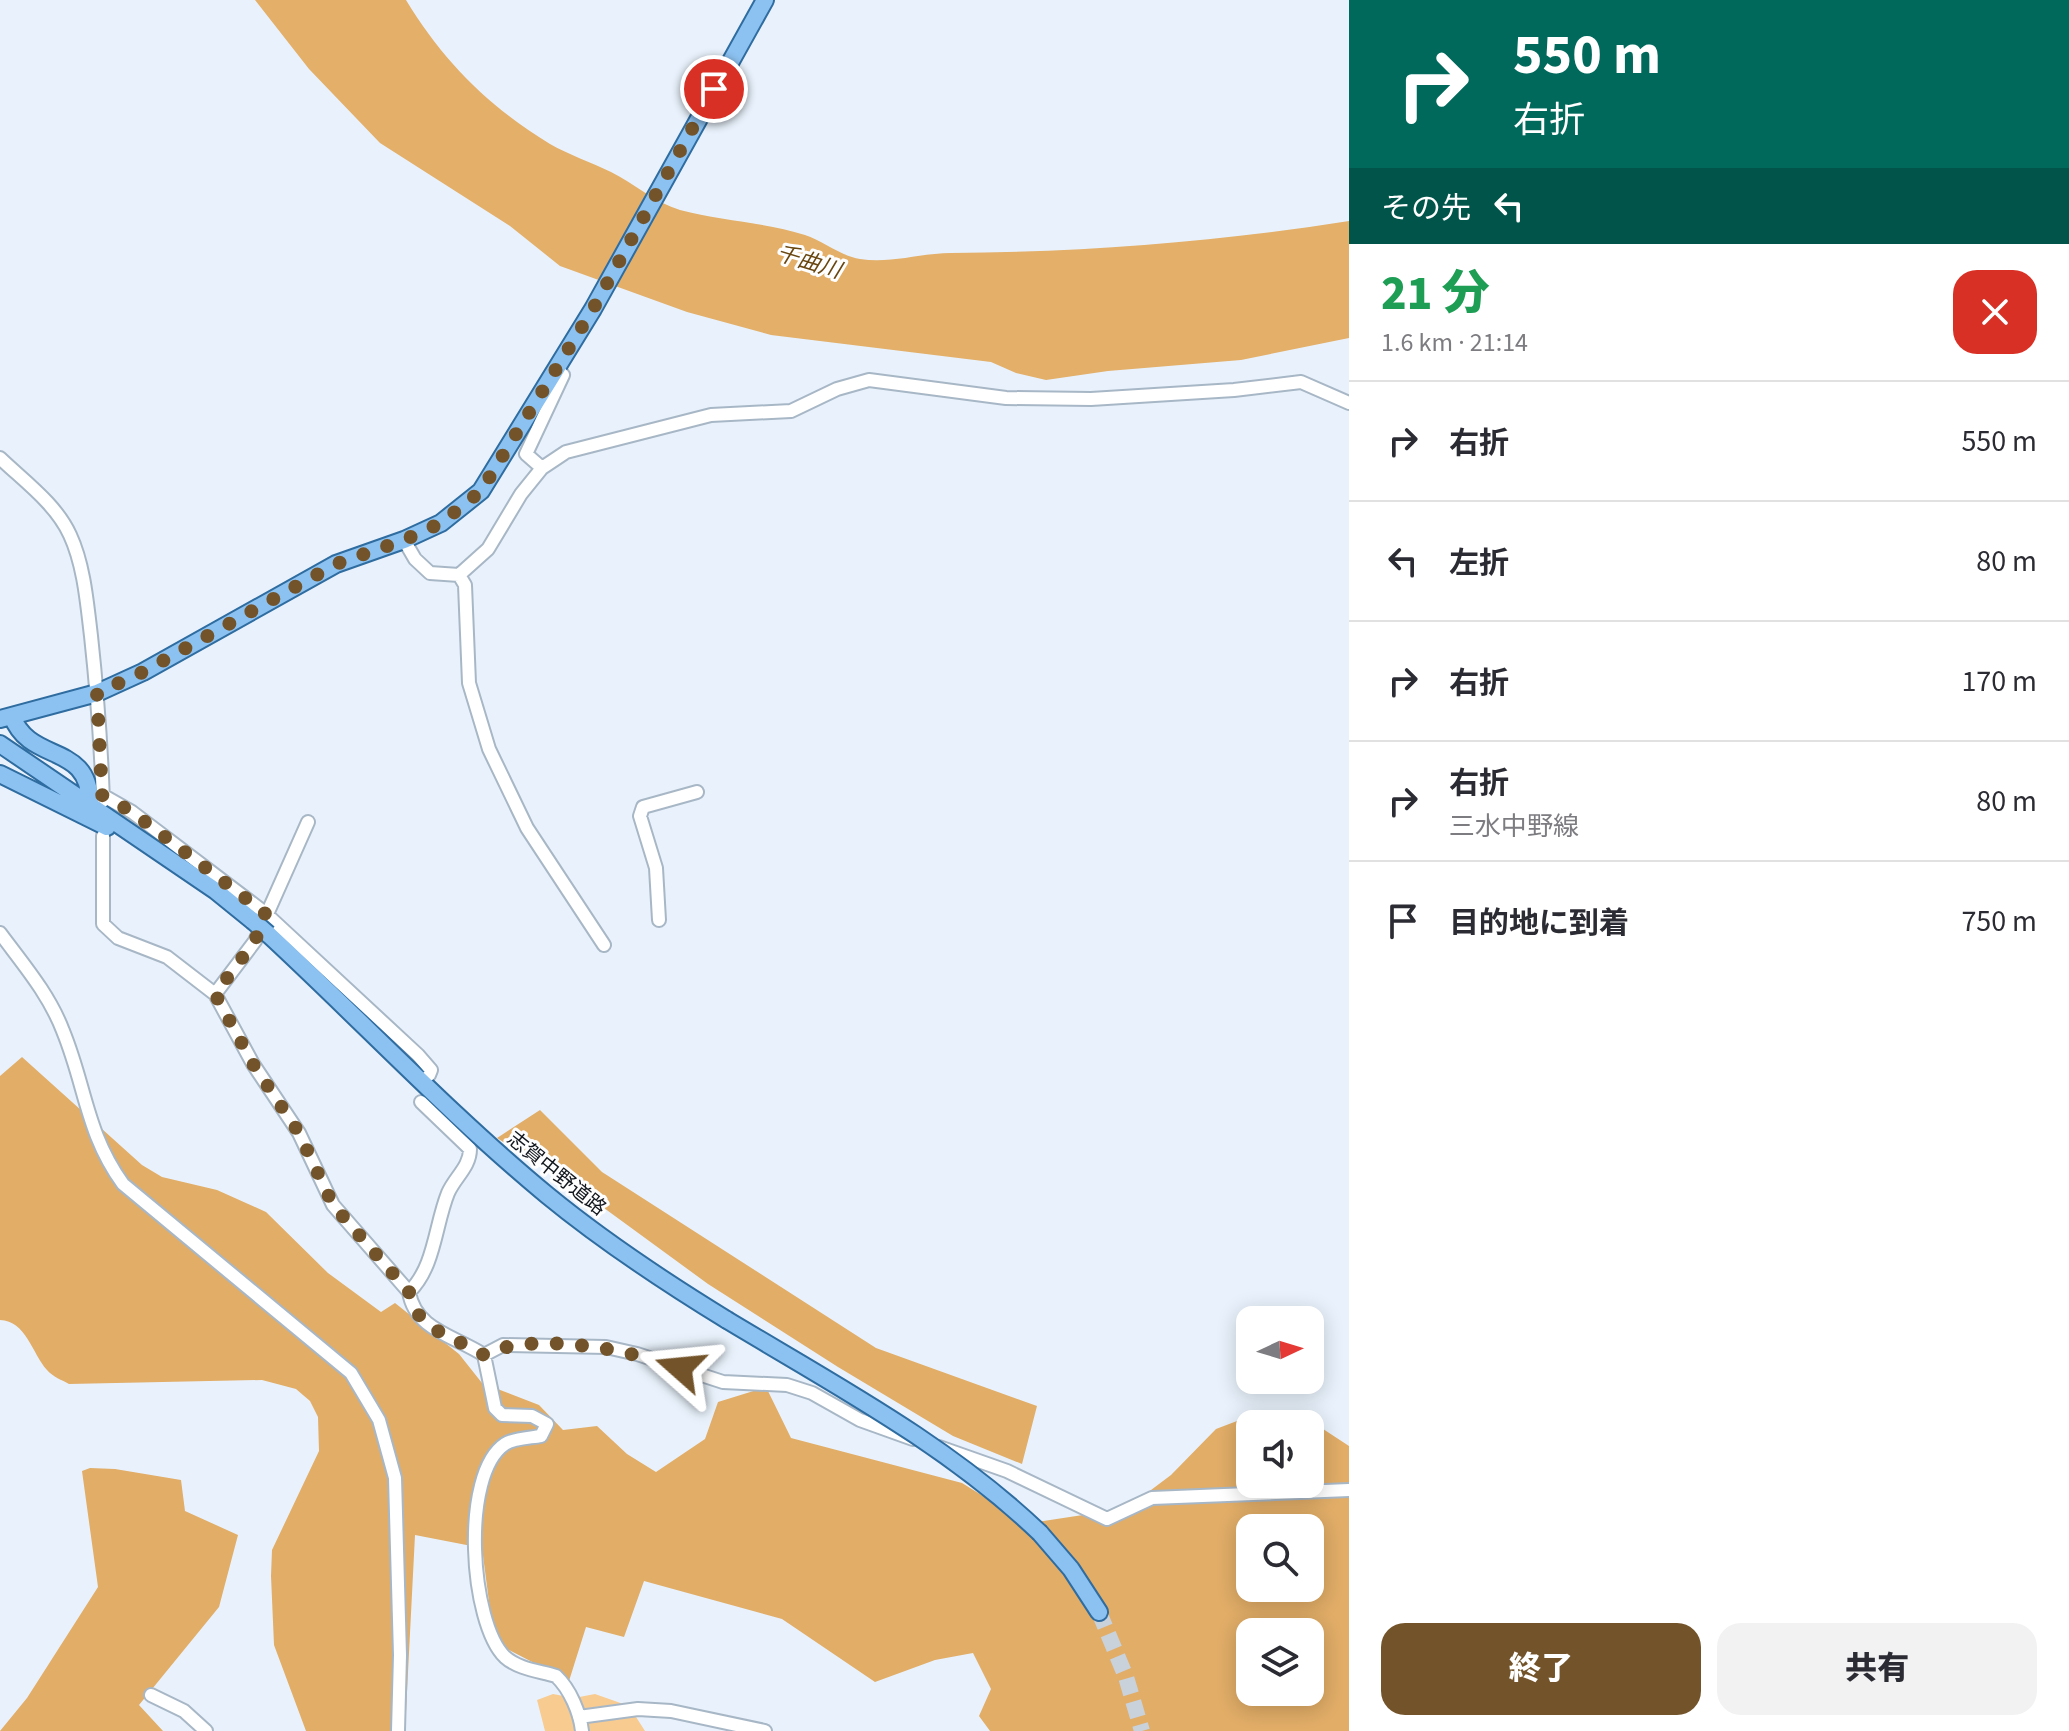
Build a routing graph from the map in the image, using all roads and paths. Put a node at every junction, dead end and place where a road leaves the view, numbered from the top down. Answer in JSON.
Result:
{"nodes":[{"id":1,"x":758,"y":3,"type":"edge"},
{"id":2,"x":556,"y":368,"type":"junction"},
{"id":3,"x":1349,"y":403,"type":"edge"},
{"id":4,"x":0,"y":458,"type":"edge"},
{"id":5,"x":542,"y":468,"type":"junction"},
{"id":6,"x":404,"y":540,"type":"junction"},
{"id":7,"x":459,"y":575,"type":"junction"},
{"id":8,"x":97,"y":693,"type":"junction"},
{"id":9,"x":6,"y":717,"type":"edge"},
{"id":10,"x":0,"y":744,"type":"edge"},
{"id":11,"x":0,"y":774,"type":"edge"},
{"id":12,"x":697,"y":792,"type":"dead end"},
{"id":13,"x":98,"y":802,"type":"junction"},
{"id":14,"x":308,"y":822,"type":"dead end"},
{"id":15,"x":103,"y":836,"type":"dead end"},
{"id":16,"x":159,"y":852,"type":"junction"},
{"id":17,"x":259,"y":917,"type":"junction"},
{"id":18,"x":659,"y":920,"type":"dead end"},
{"id":19,"x":0,"y":933,"type":"edge"},
{"id":20,"x":604,"y":945,"type":"dead end"},
{"id":21,"x":215,"y":994,"type":"junction"},
{"id":22,"x":429,"y":1075,"type":"dead end"},
{"id":23,"x":421,"y":1102,"type":"dead end"},
{"id":24,"x":409,"y":1292,"type":"junction"},
{"id":25,"x":484,"y":1355,"type":"junction"},
{"id":26,"x":1349,"y":1490,"type":"edge"},
{"id":27,"x":1099,"y":1612,"type":"tunnel mouth"},
{"id":28,"x":151,"y":1695,"type":"dead end"},
{"id":29,"x":579,"y":1717,"type":"junction"},
{"id":30,"x":206,"y":1731,"type":"edge"},
{"id":31,"x":398,"y":1731,"type":"edge"},
{"id":32,"x":582,"y":1731,"type":"edge"},
{"id":33,"x":765,"y":1731,"type":"edge"}],
"edges":[{"from":1,"to":2,"type":"main road"},
{"from":2,"to":5,"type":"street"},
{"from":2,"to":6,"type":"main road"},
{"from":3,"to":5,"type":"street"},
{"from":4,"to":8,"type":"street"},
{"from":5,"to":7,"type":"street"},
{"from":6,"to":7,"type":"street"},
{"from":6,"to":8,"type":"main road"},
{"from":7,"to":20,"type":"street"},
{"from":8,"to":9,"type":"main road"},
{"from":8,"to":13,"type":"street"},
{"from":9,"to":13,"type":"main road"},
{"from":10,"to":13,"type":"main road","name":"志賀中野道路"},
{"from":11,"to":16,"type":"main road"},
{"from":12,"to":18,"type":"street"},
{"from":13,"to":16,"type":"main road","name":"志賀中野道路"},
{"from":13,"to":17,"type":"street"},
{"from":14,"to":17,"type":"street"},
{"from":15,"to":21,"type":"street"},
{"from":16,"to":17,"type":"main road","name":"志賀中野道路"},
{"from":17,"to":21,"type":"street"},
{"from":17,"to":22,"type":"street"},
{"from":17,"to":27,"type":"main road","name":"志賀中野道路","bridge":true},
{"from":19,"to":31,"type":"street"},
{"from":21,"to":24,"type":"street"},
{"from":23,"to":24,"type":"street"},
{"from":24,"to":25,"type":"street"},
{"from":25,"to":26,"type":"street"},
{"from":25,"to":29,"type":"street"},
{"from":28,"to":30,"type":"street"},
{"from":29,"to":32,"type":"street"},
{"from":29,"to":33,"type":"street"}]}
